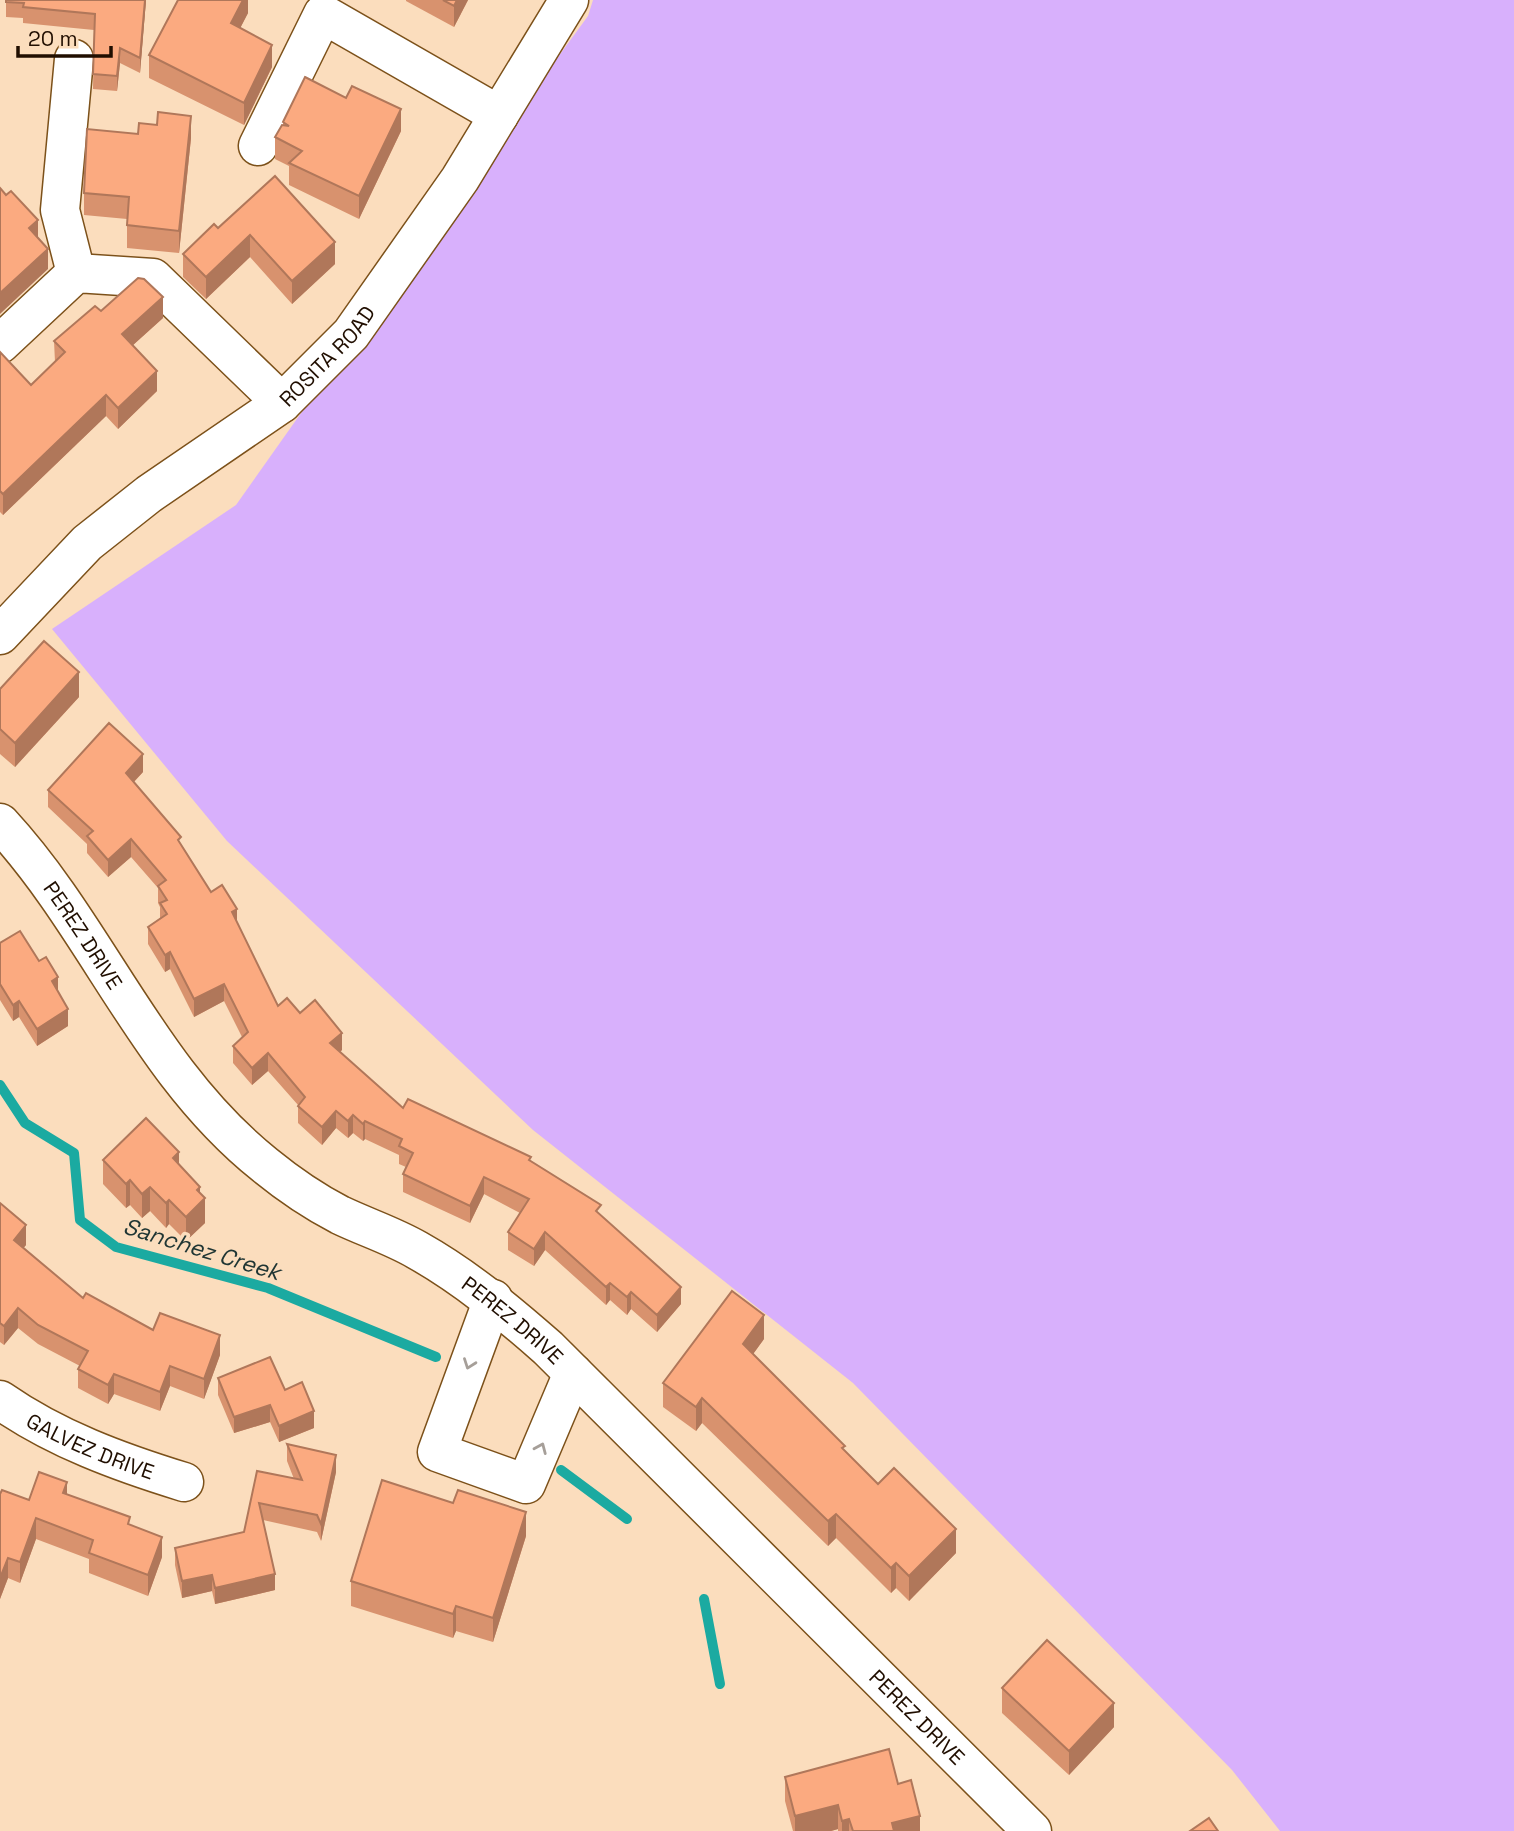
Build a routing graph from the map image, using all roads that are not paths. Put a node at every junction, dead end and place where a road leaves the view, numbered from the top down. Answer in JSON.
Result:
{"nodes":[{"id":1,"x":569,"y":0,"type":"edge"},
{"id":2,"x":326,"y":7,"type":"edge"},
{"id":3,"x":74,"y":59,"type":"dead end"},
{"id":4,"x":499,"y":115,"type":"junction"},
{"id":5,"x":258,"y":146,"type":"dead end"},
{"id":6,"x":76,"y":273,"type":"junction"},
{"id":7,"x":0,"y":344,"type":"edge"},
{"id":8,"x":282,"y":404,"type":"junction"},
{"id":9,"x":0,"y":635,"type":"edge"},
{"id":10,"x":0,"y":823,"type":"edge"},
{"id":11,"x":493,"y":1299,"type":"junction"},
{"id":12,"x":573,"y":1373,"type":"junction"},
{"id":13,"x":0,"y":1400,"type":"edge"},
{"id":14,"x":184,"y":1482,"type":"dead end"},
{"id":15,"x":1032,"y":1831,"type":"edge"}],
"edges":[{"from":1,"to":4,"type":"street","name":"ROSITA ROAD"},
{"from":2,"to":4,"type":"street"},
{"from":2,"to":5,"type":"street"},
{"from":3,"to":6,"type":"street"},
{"from":4,"to":8,"type":"street","name":"ROSITA ROAD"},
{"from":6,"to":7,"type":"street"},
{"from":6,"to":8,"type":"street"},
{"from":8,"to":9,"type":"street","name":"ROSITA ROAD"},
{"from":10,"to":11,"type":"street","name":"PEREZ DRIVE"},
{"from":11,"to":12,"type":"street","name":"PEREZ DRIVE"},
{"from":11,"to":12,"type":"street","one_way":true},
{"from":12,"to":15,"type":"street","name":"PEREZ DRIVE"},
{"from":13,"to":14,"type":"street","name":"GALVEZ DRIVE"}]}
